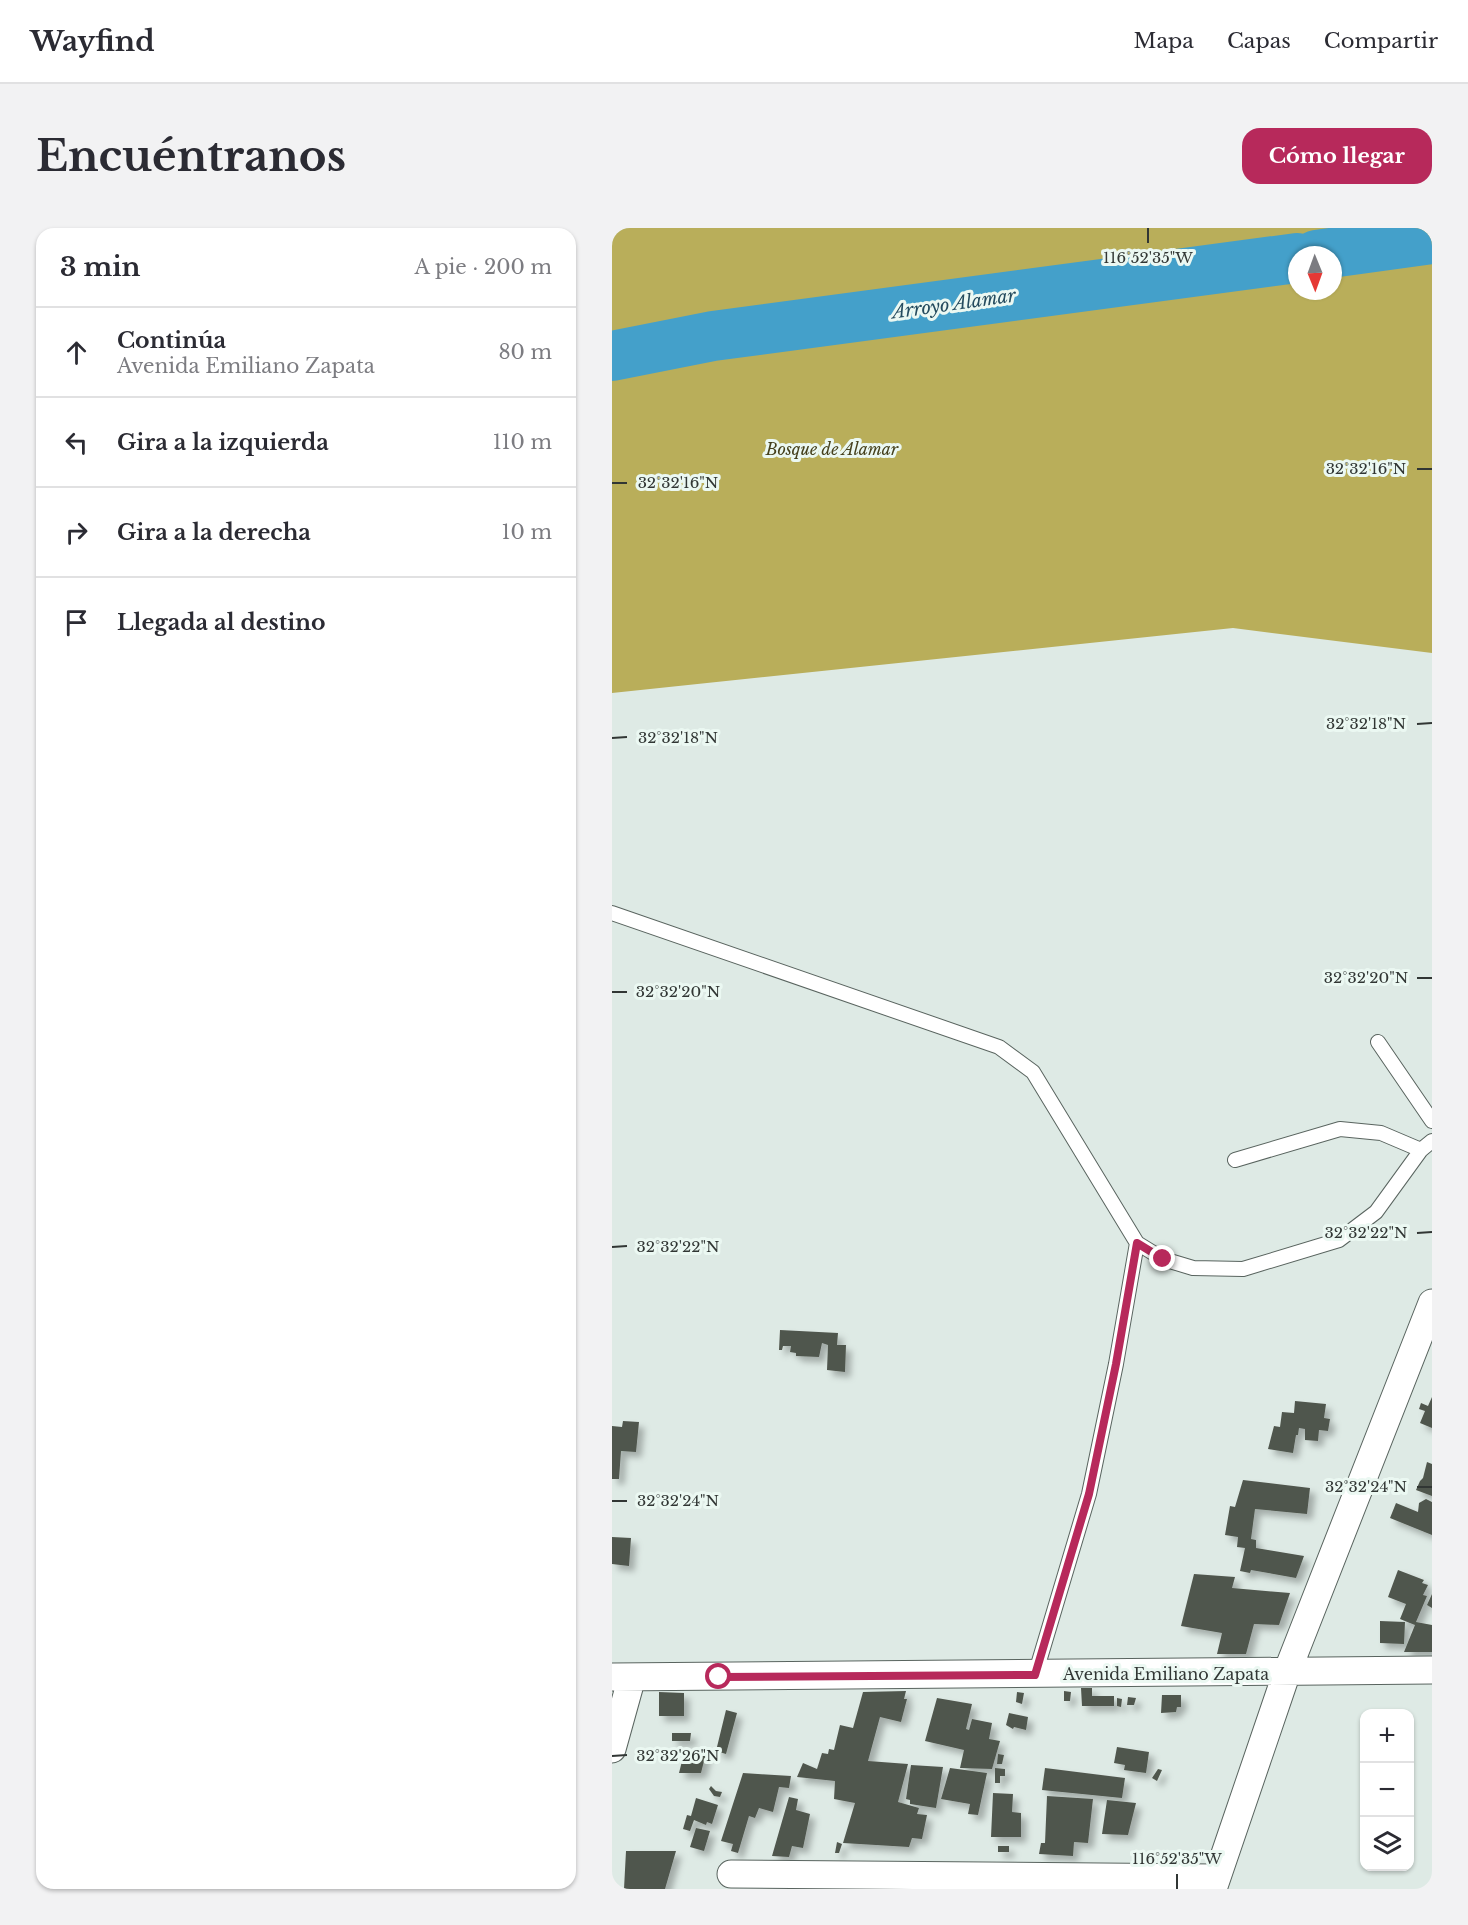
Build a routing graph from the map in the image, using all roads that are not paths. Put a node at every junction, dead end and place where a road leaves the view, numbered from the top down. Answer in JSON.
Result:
{"nodes":[{"id":1,"x":612,"y":913,"type":"edge"},
{"id":2,"x":1378,"y":1042,"type":"dead end"},
{"id":3,"x":1432,"y":1121,"type":"edge"},
{"id":4,"x":1426,"y":1146,"type":"edge"},
{"id":5,"x":1235,"y":1160,"type":"dead end"},
{"id":6,"x":1137,"y":1243,"type":"junction"},
{"id":7,"x":1432,"y":1303,"type":"edge"},
{"id":8,"x":1432,"y":1670,"type":"edge"},
{"id":9,"x":1287,"y":1672,"type":"junction"},
{"id":10,"x":1035,"y":1675,"type":"junction"},
{"id":11,"x":622,"y":1677,"type":"edge"},
{"id":12,"x":612,"y":1749,"type":"edge"},
{"id":13,"x":731,"y":1874,"type":"dead end"},
{"id":14,"x":1214,"y":1883,"type":"edge"}],
"edges":[{"from":1,"to":6,"type":"lane"},
{"from":2,"to":3,"type":"lane"},
{"from":4,"to":5,"type":"lane"},
{"from":4,"to":6,"type":"lane"},
{"from":6,"to":10,"type":"lane"},
{"from":7,"to":9,"type":"street"},
{"from":8,"to":9,"type":"street","name":"Avenida Emiliano Zapata"},
{"from":9,"to":10,"type":"street","name":"Avenida Emiliano Zapata"},
{"from":9,"to":14,"type":"street"},
{"from":10,"to":11,"type":"street","name":"Avenida Emiliano Zapata"},
{"from":11,"to":12,"type":"street"},
{"from":13,"to":14,"type":"street"}]}
